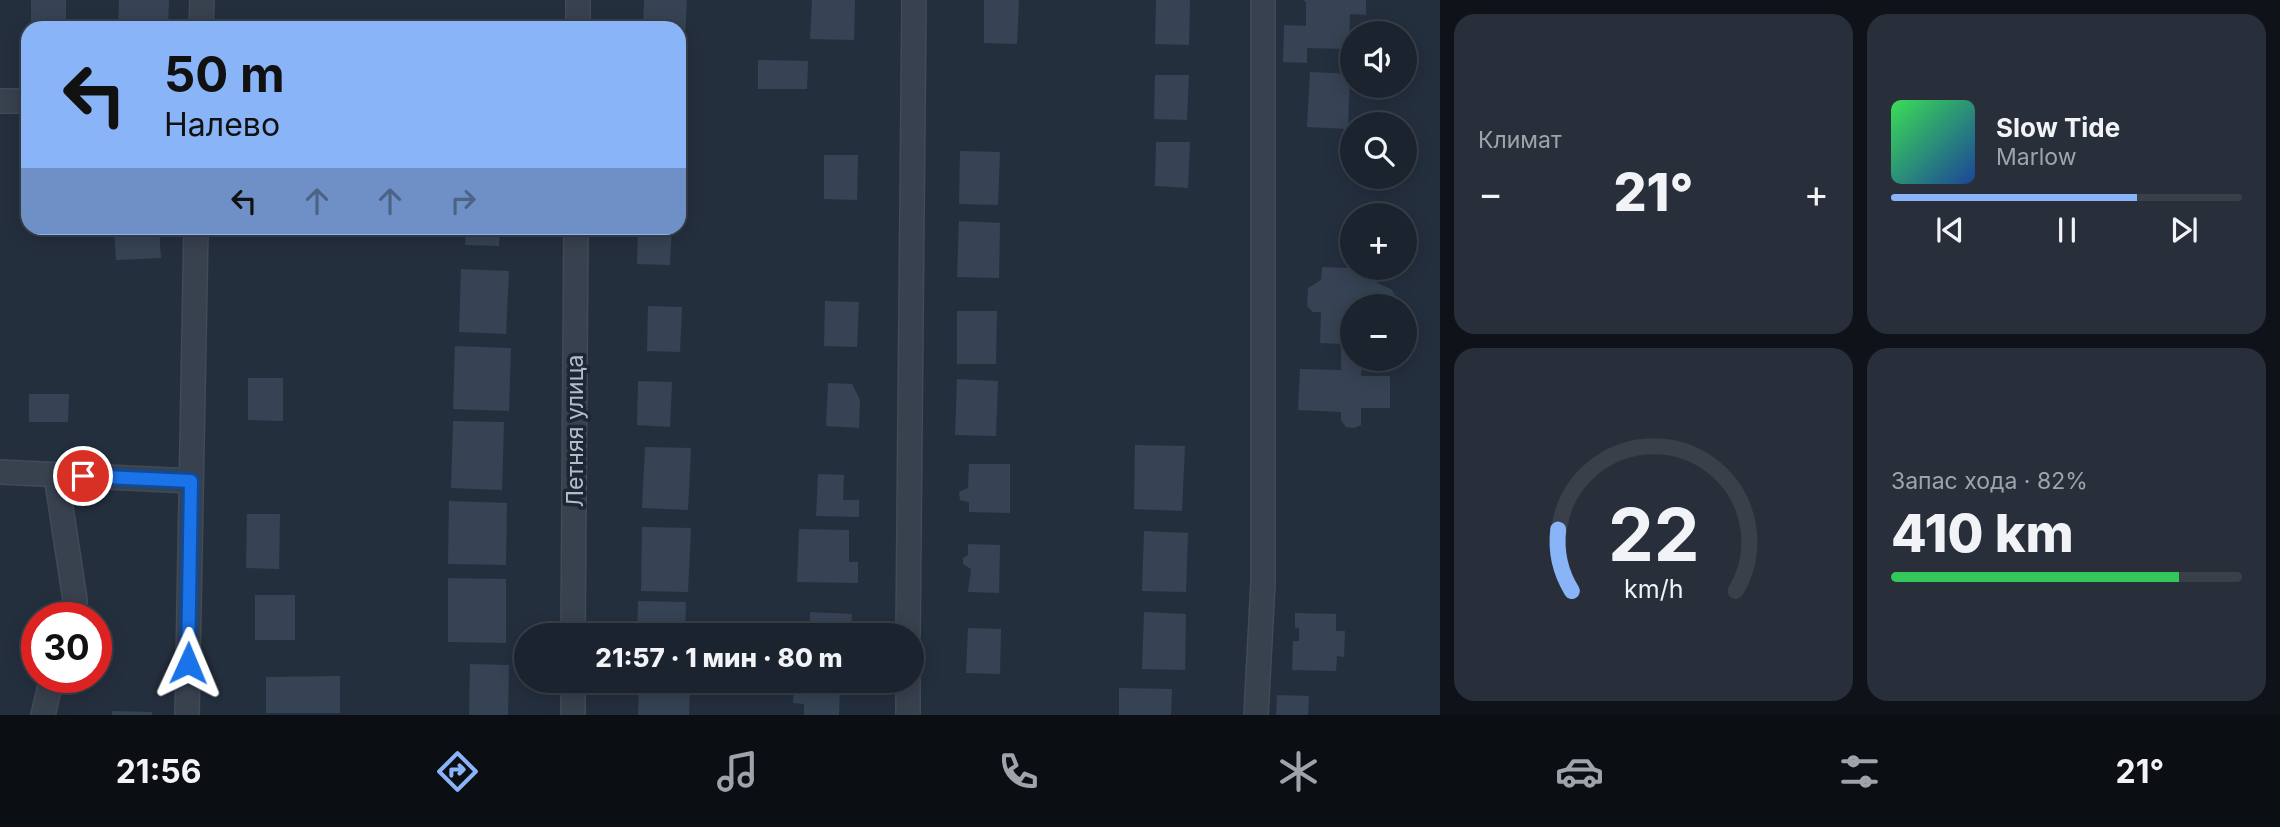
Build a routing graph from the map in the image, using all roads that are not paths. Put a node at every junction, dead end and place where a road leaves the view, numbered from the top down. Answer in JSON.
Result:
{"nodes":[{"id":1,"x":202,"y":0,"type":"edge"},
{"id":2,"x":578,"y":0,"type":"edge"},
{"id":3,"x":914,"y":0,"type":"edge"},
{"id":4,"x":1263,"y":0,"type":"edge"},
{"id":5,"x":201,"y":21,"type":"edge"},
{"id":6,"x":578,"y":21,"type":"edge"},
{"id":7,"x":0,"y":101,"type":"edge"},
{"id":8,"x":21,"y":101,"type":"edge"},
{"id":9,"x":196,"y":235,"type":"edge"},
{"id":10,"x":576,"y":235,"type":"edge"},
{"id":11,"x":0,"y":472,"type":"edge"},
{"id":12,"x":56,"y":475,"type":"junction"},
{"id":13,"x":191,"y":481,"type":"junction"},
{"id":14,"x":75,"y":602,"type":"edge"},
{"id":15,"x":573,"y":623,"type":"edge"},
{"id":16,"x":908,"y":623,"type":"edge"},
{"id":17,"x":48,"y":693,"type":"edge"},
{"id":18,"x":573,"y":693,"type":"edge"},
{"id":19,"x":908,"y":693,"type":"edge"},
{"id":20,"x":43,"y":715,"type":"edge"},
{"id":21,"x":187,"y":715,"type":"edge"},
{"id":22,"x":573,"y":715,"type":"edge"},
{"id":23,"x":908,"y":715,"type":"edge"},
{"id":24,"x":1256,"y":715,"type":"edge"}],
"edges":[{"from":1,"to":5,"type":"street"},
{"from":2,"to":6,"type":"street"},
{"from":3,"to":16,"type":"street"},
{"from":4,"to":24,"type":"street"},
{"from":7,"to":8,"type":"street"},
{"from":9,"to":13,"type":"street"},
{"from":10,"to":15,"type":"street","name":"Летняя улица"},
{"from":11,"to":12,"type":"street"},
{"from":12,"to":13,"type":"street"},
{"from":12,"to":14,"type":"street"},
{"from":13,"to":21,"type":"street"},
{"from":17,"to":20,"type":"street"},
{"from":18,"to":22,"type":"street"},
{"from":19,"to":23,"type":"street"}]}
